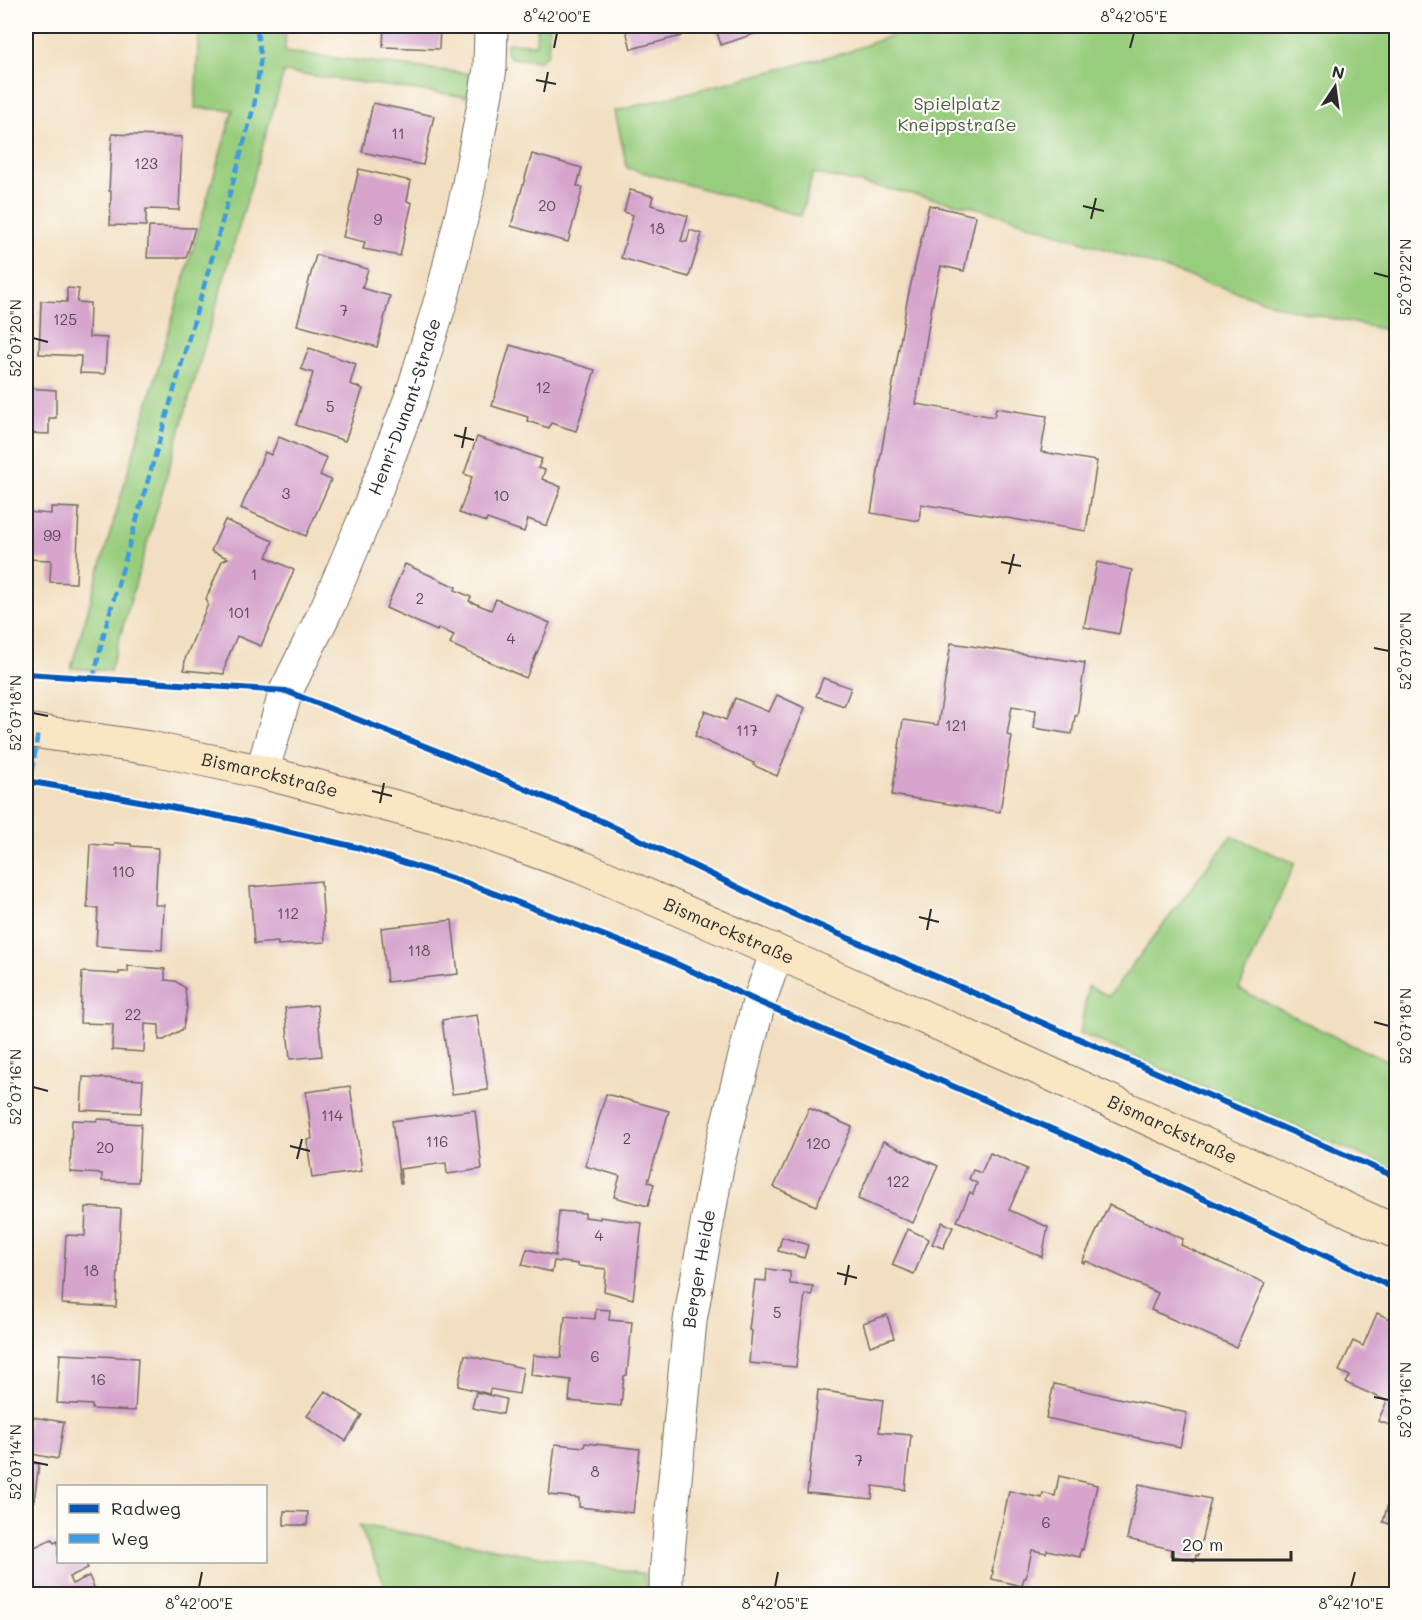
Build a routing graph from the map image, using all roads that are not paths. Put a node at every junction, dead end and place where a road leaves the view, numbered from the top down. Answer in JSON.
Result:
{"nodes":[{"id":1,"x":492,"y":26,"type":"edge"},
{"id":2,"x":26,"y":729,"type":"edge"},
{"id":3,"x":262,"y":772,"type":"junction"},
{"id":4,"x":777,"y":952,"type":"junction"},
{"id":5,"x":1396,"y":1232,"type":"edge"},
{"id":6,"x":666,"y":1594,"type":"edge"}],
"edges":[{"from":1,"to":3,"type":"street","name":"Henri-Dunant-Straße"},
{"from":2,"to":3,"type":"main road","name":"Bismarckstraße"},
{"from":3,"to":4,"type":"main road","name":"Bismarckstraße"},
{"from":4,"to":5,"type":"main road","name":"Bismarckstraße"},
{"from":4,"to":6,"type":"street","name":"Berger Heide"}]}
